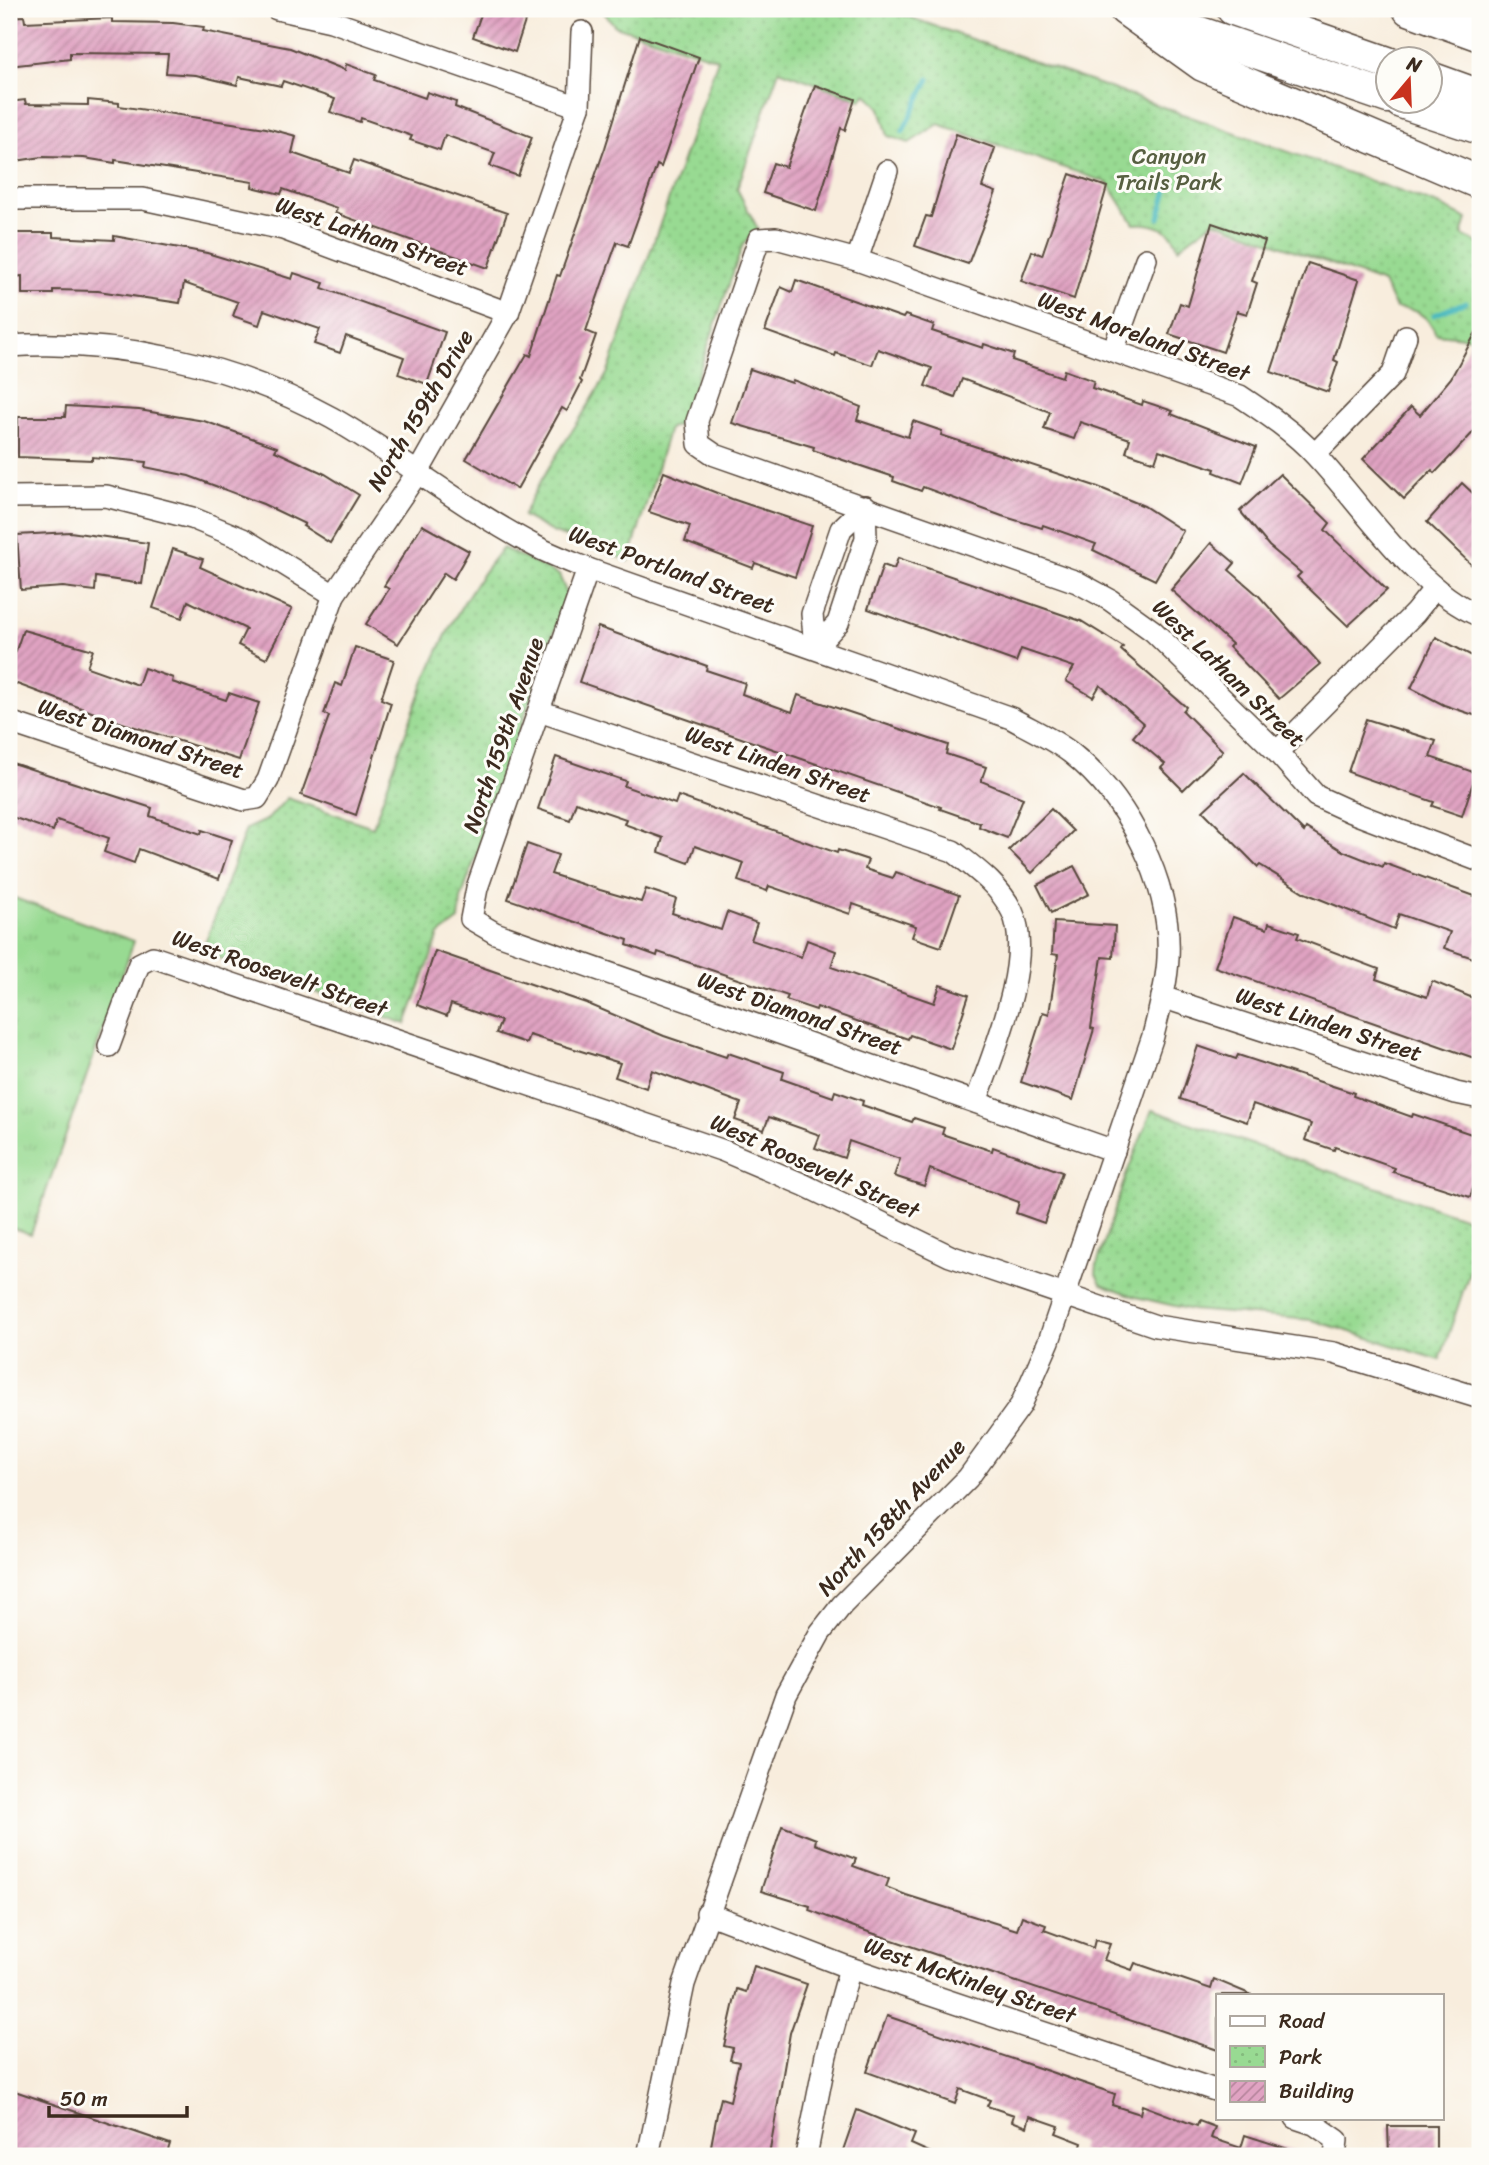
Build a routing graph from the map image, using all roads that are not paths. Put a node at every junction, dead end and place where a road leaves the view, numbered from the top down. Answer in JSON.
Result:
{"nodes":[{"id":1,"x":277,"y":9,"type":"edge"},
{"id":2,"x":1126,"y":9,"type":"edge"},
{"id":3,"x":1233,"y":9,"type":"edge"},
{"id":4,"x":1409,"y":9,"type":"edge"},
{"id":5,"x":332,"y":15,"type":"edge"},
{"id":6,"x":582,"y":32,"type":"dead end"},
{"id":7,"x":1480,"y":35,"type":"edge"},
{"id":8,"x":1374,"y":58,"type":"edge"},
{"id":9,"x":1444,"y":83,"type":"edge"},
{"id":10,"x":1374,"y":92,"type":"edge"},
{"id":11,"x":1480,"y":96,"type":"edge"},
{"id":12,"x":579,"y":107,"type":"junction"},
{"id":13,"x":1444,"y":116,"type":"edge"},
{"id":14,"x":1480,"y":128,"type":"edge"},
{"id":15,"x":887,"y":171,"type":"dead end"},
{"id":16,"x":1480,"y":183,"type":"edge"},
{"id":17,"x":9,"y":199,"type":"edge"},
{"id":18,"x":1146,"y":259,"type":"dead end"},
{"id":19,"x":857,"y":260,"type":"junction"},
{"id":20,"x":508,"y":313,"type":"junction"},
{"id":21,"x":1406,"y":336,"type":"dead end"},
{"id":22,"x":9,"y":346,"type":"edge"},
{"id":23,"x":1113,"y":351,"type":"junction"},
{"id":24,"x":699,"y":444,"type":"joint"},
{"id":25,"x":1315,"y":454,"type":"junction"},
{"id":26,"x":418,"y":472,"type":"junction"},
{"id":27,"x":9,"y":496,"type":"edge"},
{"id":28,"x":865,"y":506,"type":"junction"},
{"id":29,"x":588,"y":569,"type":"junction"},
{"id":30,"x":1434,"y":589,"type":"junction"},
{"id":31,"x":334,"y":595,"type":"junction"},
{"id":32,"x":1480,"y":615,"type":"edge"},
{"id":33,"x":815,"y":648,"type":"junction"},
{"id":34,"x":539,"y":711,"type":"junction"},
{"id":35,"x":9,"y":722,"type":"edge"},
{"id":36,"x":1277,"y":752,"type":"junction"},
{"id":37,"x":257,"y":798,"type":"joint"},
{"id":38,"x":1480,"y":861,"type":"edge"},
{"id":39,"x":471,"y":919,"type":"joint"},
{"id":40,"x":1162,"y":997,"type":"junction"},
{"id":41,"x":109,"y":1046,"type":"dead end"},
{"id":42,"x":1480,"y":1098,"type":"edge"},
{"id":43,"x":975,"y":1102,"type":"junction"},
{"id":44,"x":1114,"y":1150,"type":"junction"},
{"id":45,"x":1065,"y":1295,"type":"junction"},
{"id":46,"x":1480,"y":1398,"type":"edge"},
{"id":47,"x":707,"y":1913,"type":"junction"},
{"id":48,"x":850,"y":1968,"type":"junction"},
{"id":49,"x":1216,"y":2090,"type":"edge"},
{"id":50,"x":1302,"y":2120,"type":"edge"},
{"id":51,"x":1336,"y":2148,"type":"edge"},
{"id":52,"x":648,"y":2156,"type":"edge"},
{"id":53,"x":806,"y":2156,"type":"edge"}],
"edges":[{"from":1,"to":5,"type":"street"},
{"from":2,"to":10,"type":"highway"},
{"from":2,"to":16,"type":"highway"},
{"from":3,"to":8,"type":"highway"},
{"from":4,"to":7,"type":"highway"},
{"from":5,"to":12,"type":"street"},
{"from":6,"to":12,"type":"street","name":"North 159th Drive"},
{"from":9,"to":11,"type":"highway"},
{"from":12,"to":20,"type":"street","name":"North 159th Drive"},
{"from":13,"to":14,"type":"highway"},
{"from":15,"to":19,"type":"street"},
{"from":17,"to":20,"type":"street","name":"West Latham Street"},
{"from":18,"to":23,"type":"street"},
{"from":19,"to":23,"type":"street","name":"West Moreland Street"},
{"from":19,"to":24,"type":"street","name":"West Moreland Street"},
{"from":20,"to":26,"type":"street","name":"North 159th Drive"},
{"from":21,"to":25,"type":"street"},
{"from":22,"to":26,"type":"street","name":"West Portland Street"},
{"from":23,"to":25,"type":"street","name":"West Moreland Street"},
{"from":24,"to":28,"type":"street","name":"West Latham Street"},
{"from":25,"to":30,"type":"street","name":"West Moreland Street"},
{"from":26,"to":29,"type":"street","name":"West Portland Street"},
{"from":26,"to":31,"type":"street","name":"North 159th Drive"},
{"from":27,"to":31,"type":"street"},
{"from":28,"to":33,"type":"street"},
{"from":28,"to":36,"type":"street","name":"West Latham Street"},
{"from":29,"to":33,"type":"street","name":"West Portland Street"},
{"from":29,"to":34,"type":"street","name":"North 159th Avenue"},
{"from":30,"to":32,"type":"street","name":"West Moreland Street"},
{"from":30,"to":36,"type":"street"},
{"from":31,"to":37,"type":"street","name":"North 159th Drive"},
{"from":33,"to":40,"type":"street","name":"West Portland Street"},
{"from":34,"to":39,"type":"street","name":"North 159th Avenue"},
{"from":34,"to":43,"type":"street","name":"West Linden Street"},
{"from":35,"to":37,"type":"street","name":"West Diamond Street"},
{"from":36,"to":38,"type":"street","name":"West Latham Street"},
{"from":39,"to":43,"type":"street","name":"West Diamond Street"},
{"from":40,"to":42,"type":"street","name":"West Linden Street"},
{"from":40,"to":44,"type":"street","name":"North 158th Avenue"},
{"from":41,"to":45,"type":"street","name":"West Roosevelt Street"},
{"from":43,"to":44,"type":"street","name":"West Diamond Street"},
{"from":44,"to":45,"type":"street","name":"North 158th Avenue"},
{"from":45,"to":46,"type":"street","name":"West Roosevelt Street"},
{"from":45,"to":47,"type":"street","name":"North 158th Avenue"},
{"from":47,"to":48,"type":"street","name":"West McKinley Street"},
{"from":47,"to":52,"type":"street","name":"North 158th Avenue"},
{"from":48,"to":49,"type":"street","name":"West McKinley Street"},
{"from":48,"to":53,"type":"street"},
{"from":50,"to":51,"type":"street"}]}
